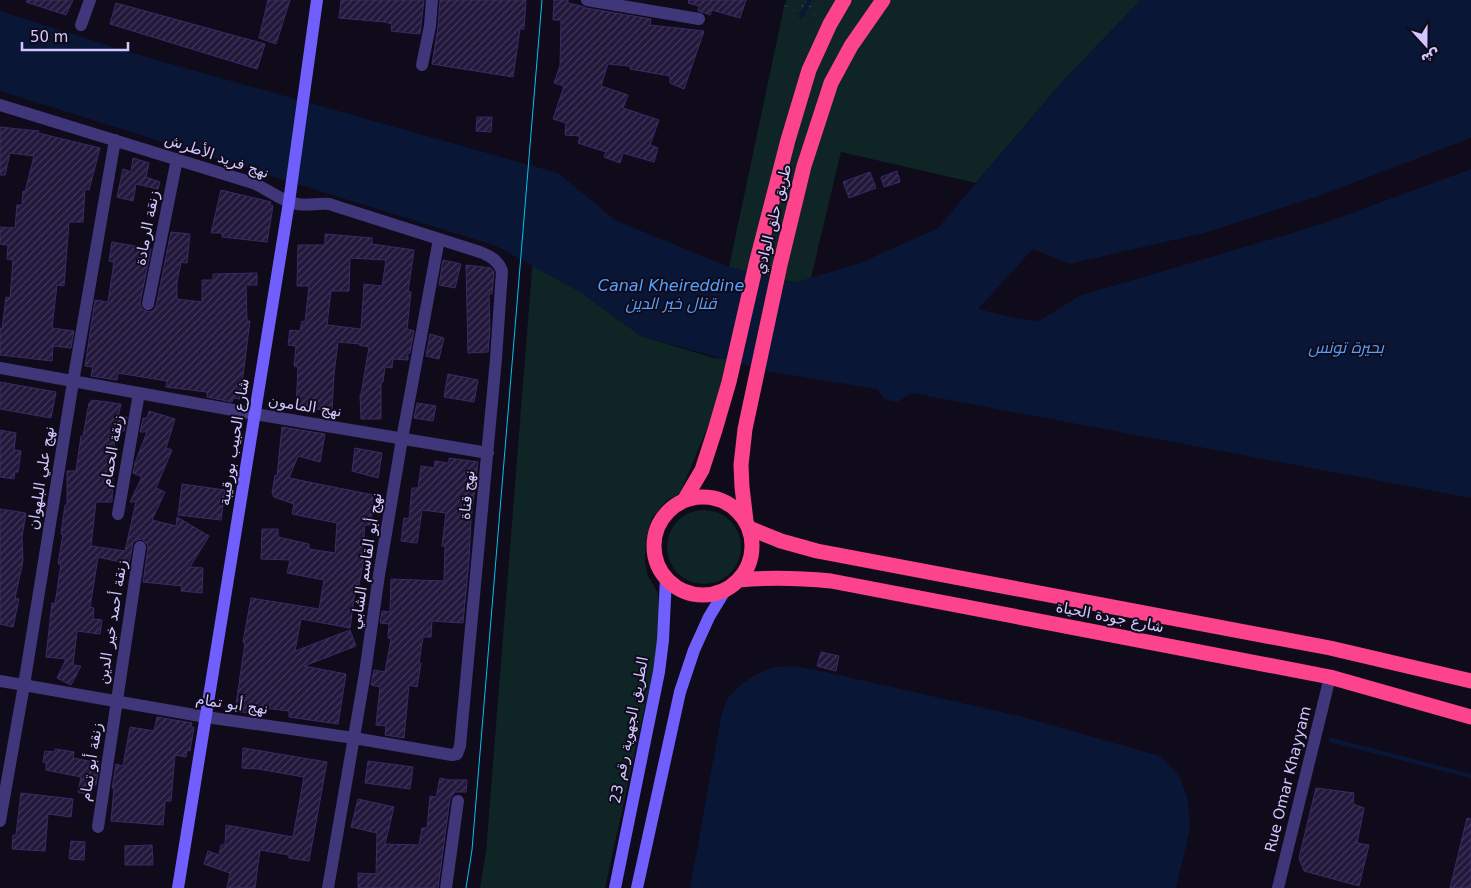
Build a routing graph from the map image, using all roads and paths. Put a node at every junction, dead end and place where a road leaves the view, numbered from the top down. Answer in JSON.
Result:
{"nodes":[{"id":1,"x":90,"y":0,"type":"edge"},
{"id":2,"x":316,"y":0,"type":"edge"},
{"id":3,"x":432,"y":0,"type":"edge"},
{"id":4,"x":587,"y":0,"type":"edge"},
{"id":5,"x":844,"y":0,"type":"edge"},
{"id":6,"x":882,"y":0,"type":"edge"},
{"id":7,"x":700,"y":19,"type":"dead end"},
{"id":8,"x":81,"y":25,"type":"dead end"},
{"id":9,"x":422,"y":65,"type":"dead end"},
{"id":10,"x":0,"y":105,"type":"edge"},
{"id":11,"x":115,"y":140,"type":"junction"},
{"id":12,"x":177,"y":159,"type":"junction"},
{"id":13,"x":290,"y":200,"type":"junction"},
{"id":14,"x":440,"y":239,"type":"junction"},
{"id":15,"x":480,"y":252,"type":"joint"},
{"id":16,"x":148,"y":304,"type":"dead end"},
{"id":17,"x":0,"y":368,"type":"edge"},
{"id":18,"x":73,"y":382,"type":"junction"},
{"id":19,"x":139,"y":393,"type":"junction"},
{"id":20,"x":255,"y":414,"type":"junction"},
{"id":21,"x":402,"y":439,"type":"junction"},
{"id":22,"x":488,"y":453,"type":"junction"},
{"id":23,"x":685,"y":499,"type":"junction"},
{"id":24,"x":118,"y":514,"type":"dead end"},
{"id":25,"x":748,"y":524,"type":"junction"},
{"id":26,"x":140,"y":547,"type":"dead end"},
{"id":27,"x":666,"y":578,"type":"junction"},
{"id":28,"x":739,"y":580,"type":"junction"},
{"id":29,"x":726,"y":589,"type":"junction"},
{"id":30,"x":1330,"y":677,"type":"junction"},
{"id":31,"x":0,"y":681,"type":"edge"},
{"id":32,"x":1471,"y":681,"type":"edge"},
{"id":33,"x":24,"y":685,"type":"junction"},
{"id":34,"x":117,"y":701,"type":"junction"},
{"id":35,"x":206,"y":717,"type":"junction"},
{"id":36,"x":1471,"y":717,"type":"edge"},
{"id":37,"x":354,"y":738,"type":"junction"},
{"id":38,"x":458,"y":752,"type":"joint"},
{"id":39,"x":458,"y":801,"type":"dead end"},
{"id":40,"x":0,"y":821,"type":"edge"},
{"id":41,"x":98,"y":827,"type":"dead end"},
{"id":42,"x":178,"y":888,"type":"edge"},
{"id":43,"x":328,"y":888,"type":"edge"},
{"id":44,"x":446,"y":888,"type":"edge"},
{"id":45,"x":615,"y":888,"type":"edge"},
{"id":46,"x":637,"y":888,"type":"edge"},
{"id":47,"x":1278,"y":888,"type":"edge"}],
"edges":[{"from":1,"to":8,"type":"street"},
{"from":2,"to":13,"type":"main road","name":"شارع الحبيب بورقيبة"},
{"from":3,"to":9,"type":"street"},
{"from":4,"to":7,"type":"street"},
{"from":5,"to":23,"type":"highway","name":"طريق حلق الوادي"},
{"from":6,"to":25,"type":"highway","name":"طريق حلق الوادي"},
{"from":10,"to":11,"type":"street","name":"نهج فريد الأطرش"},
{"from":11,"to":12,"type":"street","name":"نهج فريد الأطرش"},
{"from":11,"to":18,"type":"street","name":"نهج علي البلهوان"},
{"from":12,"to":13,"type":"street","name":"نهج فريد الأطرش"},
{"from":12,"to":16,"type":"street","name":"زنقة الرمادة"},
{"from":13,"to":14,"type":"street","name":"نهج فريد الأطرش"},
{"from":13,"to":20,"type":"main road","name":"شارع الحبيب بورقيبة"},
{"from":14,"to":15,"type":"street","name":"نهج فريد الأطرش"},
{"from":14,"to":21,"type":"street","name":"نهج أبو القاسم الشابي"},
{"from":15,"to":22,"type":"street","name":"نهج قناة"},
{"from":17,"to":18,"type":"street","name":"نهج المامون"},
{"from":18,"to":19,"type":"street","name":"نهج المامون"},
{"from":18,"to":33,"type":"street","name":"نهج علي البلهوان"},
{"from":19,"to":20,"type":"street","name":"نهج المامون"},
{"from":19,"to":24,"type":"street","name":"زنقة الحمام"},
{"from":20,"to":21,"type":"street","name":"نهج المامون"},
{"from":20,"to":35,"type":"main road","name":"شارع الحبيب بورقيبة"},
{"from":21,"to":22,"type":"street","name":"نهج المامون"},
{"from":21,"to":37,"type":"street","name":"نهج أبو القاسم الشابي"},
{"from":22,"to":38,"type":"street","name":"نهج قناة"},
{"from":23,"to":25,"type":"highway"},
{"from":23,"to":27,"type":"highway","name":"الطريق الجهوية رقم 23"},
{"from":25,"to":28,"type":"highway"},
{"from":25,"to":32,"type":"highway","name":"شارع جودة الحياة"},
{"from":26,"to":34,"type":"street","name":"زنقة أحمد خير الدين"},
{"from":27,"to":29,"type":"highway"},
{"from":27,"to":45,"type":"main road","name":"الطريق الجهوية رقم 23"},
{"from":28,"to":29,"type":"highway"},
{"from":28,"to":30,"type":"highway","name":"شارع جودة الحياة"},
{"from":29,"to":46,"type":"main road"},
{"from":30,"to":36,"type":"highway","name":"شارع جودة الحياة"},
{"from":30,"to":47,"type":"street","name":"Rue Omar Khayyam"},
{"from":31,"to":33,"type":"street","name":"نهج أبو تمام"},
{"from":33,"to":34,"type":"street","name":"نهج أبو تمام"},
{"from":33,"to":40,"type":"street","name":"نهج علي البلهوان"},
{"from":34,"to":35,"type":"street","name":"نهج أبو تمام"},
{"from":34,"to":41,"type":"street","name":"زنقة أبو تمام"},
{"from":35,"to":37,"type":"street","name":"نهج أبو تمام"},
{"from":35,"to":42,"type":"main road","name":"شارع الحبيب بورقيبة"},
{"from":37,"to":38,"type":"street","name":"نهج أبو تمام"},
{"from":37,"to":43,"type":"street","name":"نهج أبو القاسم الشابي"},
{"from":39,"to":44,"type":"street"}]}
